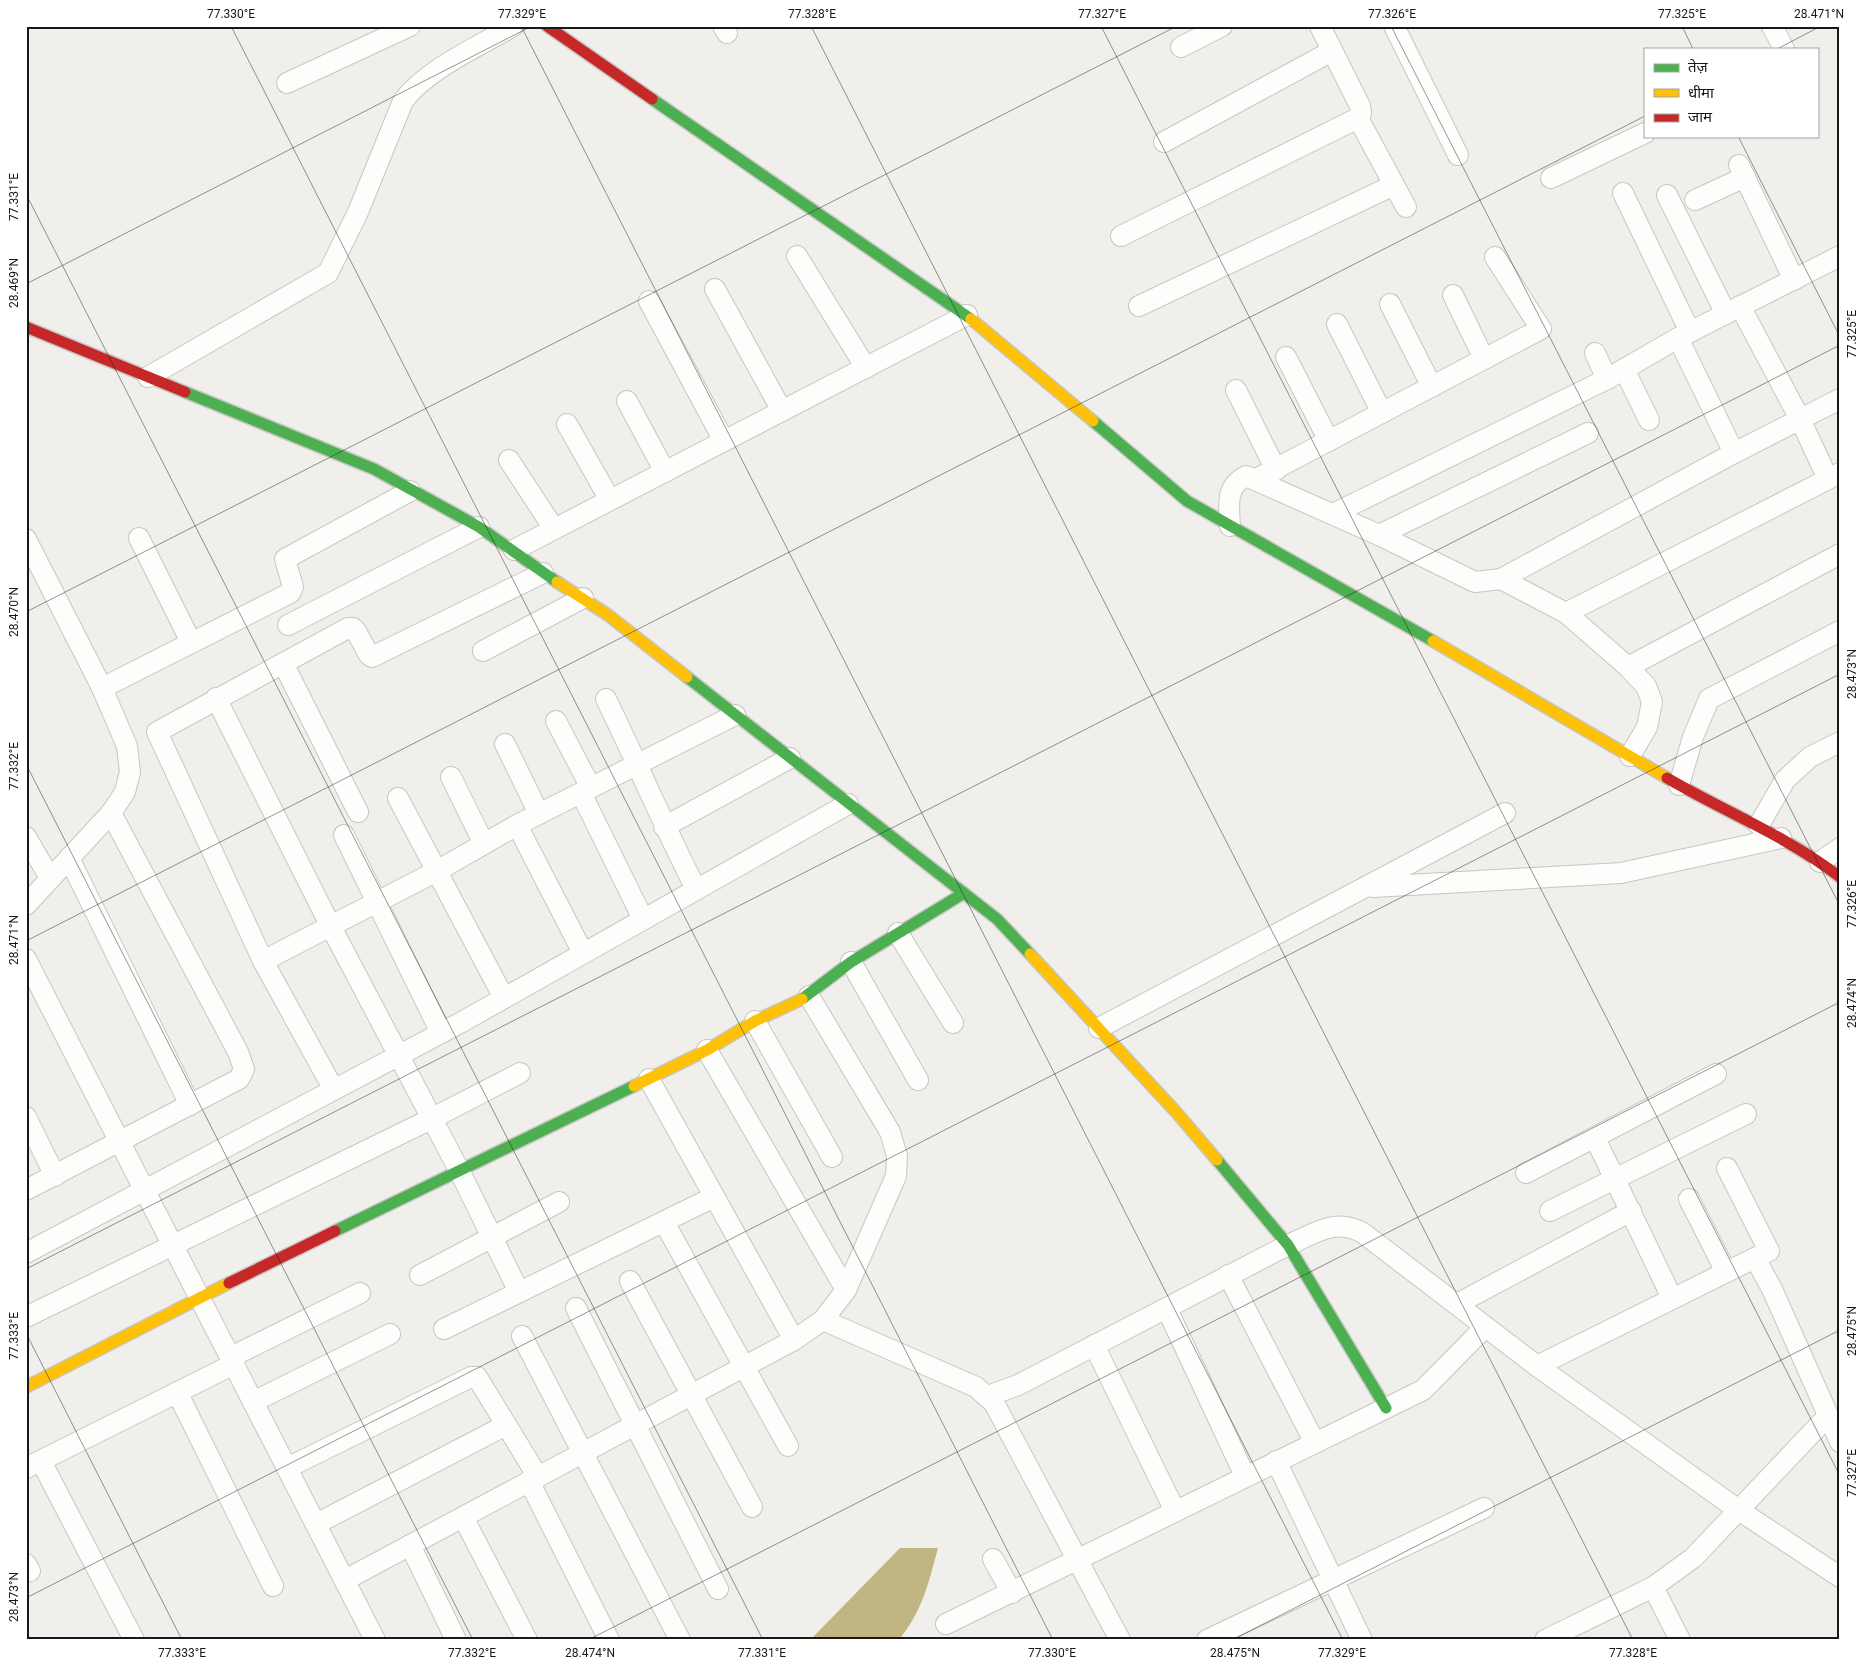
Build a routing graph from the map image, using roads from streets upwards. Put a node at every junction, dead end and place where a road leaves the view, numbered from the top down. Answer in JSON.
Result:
{"nodes":[{"id":1,"x":410,"y":26,"type":"edge"},
{"id":2,"x":513,"y":26,"type":"edge"},
{"id":3,"x":548,"y":26,"type":"edge"},
{"id":4,"x":1222,"y":26,"type":"edge"},
{"id":5,"x":1320,"y":26,"type":"edge"},
{"id":6,"x":1394,"y":26,"type":"edge"},
{"id":7,"x":1772,"y":26,"type":"edge"},
{"id":8,"x":1181,"y":47,"type":"dead end"},
{"id":9,"x":1783,"y":48,"type":"edge"},
{"id":10,"x":1332,"y":51,"type":"junction"},
{"id":11,"x":287,"y":82,"type":"dead end"},
{"id":12,"x":1358,"y":118,"type":"junction"},
{"id":13,"x":1644,"y":133,"type":"edge"},
{"id":14,"x":1164,"y":142,"type":"dead end"},
{"id":15,"x":1458,"y":155,"type":"dead end"},
{"id":16,"x":1551,"y":178,"type":"dead end"},
{"id":17,"x":1394,"y":185,"type":"junction"},
{"id":18,"x":1623,"y":193,"type":"dead end"},
{"id":19,"x":1667,"y":195,"type":"dead end"},
{"id":20,"x":1694,"y":200,"type":"dead end"},
{"id":21,"x":1406,"y":207,"type":"dead end"},
{"id":22,"x":1121,"y":236,"type":"dead end"},
{"id":23,"x":797,"y":256,"type":"dead end"},
{"id":24,"x":1840,"y":256,"type":"edge"},
{"id":25,"x":1495,"y":257,"type":"dead end"},
{"id":26,"x":1794,"y":280,"type":"junction"},
{"id":27,"x":715,"y":289,"type":"dead end"},
{"id":28,"x":1453,"y":294,"type":"dead end"},
{"id":29,"x":649,"y":301,"type":"dead end"},
{"id":30,"x":1390,"y":304,"type":"dead end"},
{"id":31,"x":1139,"y":306,"type":"dead end"},
{"id":32,"x":1733,"y":310,"type":"junction"},
{"id":33,"x":967,"y":315,"type":"junction"},
{"id":34,"x":1337,"y":324,"type":"dead end"},
{"id":35,"x":26,"y":327,"type":"edge"},
{"id":36,"x":1684,"y":335,"type":"junction"},
{"id":37,"x":1595,"y":354,"type":"dead end"},
{"id":38,"x":1286,"y":356,"type":"dead end"},
{"id":39,"x":1484,"y":359,"type":"junction"},
{"id":40,"x":866,"y":368,"type":"junction"},
{"id":41,"x":1615,"y":374,"type":"junction"},
{"id":42,"x":148,"y":377,"type":"junction"},
{"id":43,"x":1432,"y":387,"type":"junction"},
{"id":44,"x":1236,"y":390,"type":"dead end"},
{"id":45,"x":1840,"y":399,"type":"edge"},
{"id":46,"x":627,"y":401,"type":"dead end"},
{"id":47,"x":782,"y":411,"type":"junction"},
{"id":48,"x":1382,"y":413,"type":"junction"},
{"id":49,"x":1800,"y":419,"type":"junction"},
{"id":50,"x":1649,"y":420,"type":"dead end"},
{"id":51,"x":566,"y":424,"type":"dead end"},
{"id":52,"x":1588,"y":433,"type":"dead end"},
{"id":53,"x":724,"y":441,"type":"junction"},
{"id":54,"x":1329,"y":441,"type":"junction"},
{"id":55,"x":1734,"y":453,"type":"junction"},
{"id":56,"x":509,"y":460,"type":"dead end"},
{"id":57,"x":1276,"y":470,"type":"junction"},
{"id":58,"x":665,"y":472,"type":"junction"},
{"id":59,"x":1834,"y":476,"type":"edge"},
{"id":60,"x":1256,"y":480,"type":"junction"},
{"id":61,"x":410,"y":491,"type":"junction"},
{"id":62,"x":610,"y":500,"type":"junction"},
{"id":63,"x":1334,"y":514,"type":"junction"},
{"id":64,"x":1230,"y":526,"type":"junction"},
{"id":65,"x":479,"y":528,"type":"junction"},
{"id":66,"x":554,"y":530,"type":"junction"},
{"id":67,"x":1380,"y":535,"type":"junction"},
{"id":68,"x":139,"y":538,"type":"dead end"},
{"id":69,"x":26,"y":539,"type":"edge"},
{"id":70,"x":514,"y":550,"type":"junction"},
{"id":71,"x":1840,"y":554,"type":"edge"},
{"id":72,"x":542,"y":573,"type":"junction"},
{"id":73,"x":1501,"y":579,"type":"junction"},
{"id":74,"x":583,"y":598,"type":"junction"},
{"id":75,"x":1566,"y":614,"type":"junction"},
{"id":76,"x":288,"y":625,"type":"dead end"},
{"id":77,"x":1840,"y":631,"type":"edge"},
{"id":78,"x":191,"y":642,"type":"junction"},
{"id":79,"x":483,"y":651,"type":"dead end"},
{"id":80,"x":283,"y":663,"type":"junction"},
{"id":81,"x":1628,"y":667,"type":"junction"},
{"id":82,"x":102,"y":688,"type":"junction"},
{"id":83,"x":216,"y":698,"type":"junction"},
{"id":84,"x":606,"y":699,"type":"dead end"},
{"id":85,"x":735,"y":715,"type":"junction"},
{"id":86,"x":556,"y":721,"type":"dead end"},
{"id":87,"x":157,"y":732,"type":"junction"},
{"id":88,"x":1840,"y":742,"type":"edge"},
{"id":89,"x":505,"y":744,"type":"dead end"},
{"id":90,"x":127,"y":746,"type":"junction"},
{"id":91,"x":1630,"y":756,"type":"junction"},
{"id":92,"x":790,"y":758,"type":"junction"},
{"id":93,"x":638,"y":764,"type":"junction"},
{"id":94,"x":451,"y":777,"type":"dead end"},
{"id":95,"x":1679,"y":785,"type":"junction"},
{"id":96,"x":586,"y":790,"type":"junction"},
{"id":97,"x":398,"y":798,"type":"dead end"},
{"id":98,"x":848,"y":804,"type":"junction"},
{"id":99,"x":358,"y":812,"type":"dead end"},
{"id":100,"x":111,"y":813,"type":"junction"},
{"id":101,"x":1505,"y":813,"type":"dead end"},
{"id":102,"x":539,"y":814,"type":"junction"},
{"id":103,"x":517,"y":824,"type":"junction"},
{"id":104,"x":1759,"y":825,"type":"junction"},
{"id":105,"x":664,"y":827,"type":"junction"},
{"id":106,"x":344,"y":835,"type":"dead end"},
{"id":107,"x":26,"y":837,"type":"edge"},
{"id":108,"x":1781,"y":838,"type":"junction"},
{"id":109,"x":484,"y":844,"type":"junction"},
{"id":110,"x":1840,"y":848,"type":"edge"},
{"id":111,"x":69,"y":858,"type":"junction"},
{"id":112,"x":1820,"y":862,"type":"junction"},
{"id":113,"x":437,"y":871,"type":"junction"},
{"id":114,"x":1840,"y":877,"type":"edge"},
{"id":115,"x":50,"y":878,"type":"junction"},
{"id":116,"x":1366,"y":887,"type":"junction"},
{"id":117,"x":696,"y":889,"type":"junction"},
{"id":118,"x":964,"y":893,"type":"junction"},
{"id":119,"x":376,"y":900,"type":"junction"},
{"id":120,"x":26,"y":905,"type":"edge"},
{"id":121,"x":643,"y":920,"type":"junction"},
{"id":122,"x":330,"y":925,"type":"junction"},
{"id":123,"x":898,"y":933,"type":"junction"},
{"id":124,"x":583,"y":953,"type":"junction"},
{"id":125,"x":26,"y":959,"type":"edge"},
{"id":126,"x":263,"y":960,"type":"junction"},
{"id":127,"x":851,"y":962,"type":"junction"},
{"id":128,"x":809,"y":996,"type":"junction"},
{"id":129,"x":504,"y":998,"type":"junction"},
{"id":130,"x":755,"y":1021,"type":"junction"},
{"id":131,"x":953,"y":1023,"type":"dead end"},
{"id":132,"x":1099,"y":1028,"type":"junction"},
{"id":133,"x":441,"y":1033,"type":"junction"},
{"id":134,"x":707,"y":1050,"type":"junction"},
{"id":135,"x":397,"y":1056,"type":"junction"},
{"id":136,"x":520,"y":1072,"type":"dead end"},
{"id":137,"x":1716,"y":1074,"type":"dead end"},
{"id":138,"x":649,"y":1079,"type":"junction"},
{"id":139,"x":918,"y":1080,"type":"dead end"},
{"id":140,"x":334,"y":1090,"type":"junction"},
{"id":141,"x":190,"y":1105,"type":"junction"},
{"id":142,"x":1746,"y":1114,"type":"dead end"},
{"id":143,"x":26,"y":1117,"type":"edge"},
{"id":144,"x":431,"y":1119,"type":"junction"},
{"id":145,"x":1595,"y":1138,"type":"junction"},
{"id":146,"x":120,"y":1142,"type":"junction"},
{"id":147,"x":832,"y":1157,"type":"dead end"},
{"id":148,"x":1727,"y":1168,"type":"dead end"},
{"id":149,"x":459,"y":1170,"type":"junction"},
{"id":150,"x":1526,"y":1173,"type":"dead end"},
{"id":151,"x":55,"y":1176,"type":"junction"},
{"id":152,"x":1616,"y":1180,"type":"junction"},
{"id":153,"x":144,"y":1189,"type":"junction"},
{"id":154,"x":26,"y":1190,"type":"edge"},
{"id":155,"x":714,"y":1197,"type":"junction"},
{"id":156,"x":1689,"y":1199,"type":"dead end"},
{"id":157,"x":559,"y":1202,"type":"dead end"},
{"id":158,"x":1550,"y":1211,"type":"dead end"},
{"id":159,"x":1631,"y":1211,"type":"junction"},
{"id":160,"x":664,"y":1222,"type":"junction"},
{"id":161,"x":492,"y":1238,"type":"junction"},
{"id":162,"x":1288,"y":1245,"type":"junction"},
{"id":163,"x":172,"y":1246,"type":"junction"},
{"id":164,"x":26,"y":1252,"type":"edge"},
{"id":165,"x":1755,"y":1258,"type":"junction"},
{"id":166,"x":1726,"y":1272,"type":"junction"},
{"id":167,"x":420,"y":1275,"type":"dead end"},
{"id":168,"x":1228,"y":1275,"type":"junction"},
{"id":169,"x":630,"y":1281,"type":"dead end"},
{"id":170,"x":846,"y":1290,"type":"junction"},
{"id":171,"x":519,"y":1292,"type":"junction"},
{"id":172,"x":360,"y":1293,"type":"dead end"},
{"id":173,"x":199,"y":1298,"type":"junction"},
{"id":174,"x":1672,"y":1298,"type":"junction"},
{"id":175,"x":1457,"y":1304,"type":"junction"},
{"id":176,"x":576,"y":1308,"type":"dead end"},
{"id":177,"x":1167,"y":1309,"type":"junction"},
{"id":178,"x":26,"y":1317,"type":"edge"},
{"id":179,"x":823,"y":1320,"type":"junction"},
{"id":180,"x":1485,"y":1327,"type":"junction"},
{"id":181,"x":444,"y":1329,"type":"dead end"},
{"id":182,"x":390,"y":1334,"type":"dead end"},
{"id":183,"x":522,"y":1336,"type":"dead end"},
{"id":184,"x":794,"y":1340,"type":"junction"},
{"id":185,"x":1094,"y":1345,"type":"junction"},
{"id":186,"x":232,"y":1360,"type":"junction"},
{"id":187,"x":744,"y":1366,"type":"junction"},
{"id":188,"x":1537,"y":1366,"type":"junction"},
{"id":189,"x":26,"y":1387,"type":"edge"},
{"id":190,"x":177,"y":1392,"type":"junction"},
{"id":191,"x":692,"y":1394,"type":"junction"},
{"id":192,"x":988,"y":1396,"type":"junction"},
{"id":193,"x":253,"y":1402,"type":"junction"},
{"id":194,"x":1386,"y":1408,"type":"junction"},
{"id":195,"x":1827,"y":1418,"type":"junction"},
{"id":196,"x":635,"y":1424,"type":"junction"},
{"id":197,"x":506,"y":1425,"type":"junction"},
{"id":198,"x":1840,"y":1442,"type":"edge"},
{"id":199,"x":1315,"y":1444,"type":"junction"},
{"id":200,"x":788,"y":1446,"type":"dead end"},
{"id":201,"x":583,"y":1452,"type":"junction"},
{"id":202,"x":1276,"y":1461,"type":"junction"},
{"id":203,"x":33,"y":1464,"type":"edge"},
{"id":204,"x":287,"y":1468,"type":"junction"},
{"id":205,"x":1245,"y":1476,"type":"junction"},
{"id":206,"x":533,"y":1479,"type":"junction"},
{"id":207,"x":752,"y":1508,"type":"dead end"},
{"id":208,"x":1484,"y":1508,"type":"dead end"},
{"id":209,"x":1737,"y":1509,"type":"junction"},
{"id":210,"x":1175,"y":1511,"type":"junction"},
{"id":211,"x":463,"y":1517,"type":"junction"},
{"id":212,"x":316,"y":1524,"type":"junction"},
{"id":213,"x":410,"y":1545,"type":"junction"},
{"id":214,"x":993,"y":1559,"type":"dead end"},
{"id":215,"x":1078,"y":1560,"type":"junction"},
{"id":216,"x":1835,"y":1566,"type":"edge"},
{"id":217,"x":344,"y":1580,"type":"junction"},
{"id":218,"x":1334,"y":1580,"type":"junction"},
{"id":219,"x":273,"y":1586,"type":"dead end"},
{"id":220,"x":1653,"y":1588,"type":"junction"},
{"id":221,"x":718,"y":1589,"type":"dead end"},
{"id":222,"x":1012,"y":1593,"type":"junction"},
{"id":223,"x":946,"y":1624,"type":"dead end"},
{"id":224,"x":134,"y":1640,"type":"edge"},
{"id":225,"x":375,"y":1640,"type":"edge"},
{"id":226,"x":456,"y":1640,"type":"edge"},
{"id":227,"x":527,"y":1640,"type":"edge"},
{"id":228,"x":609,"y":1640,"type":"edge"},
{"id":229,"x":680,"y":1640,"type":"edge"},
{"id":230,"x":1120,"y":1640,"type":"edge"},
{"id":231,"x":1207,"y":1640,"type":"edge"},
{"id":232,"x":1362,"y":1640,"type":"edge"},
{"id":233,"x":1545,"y":1640,"type":"edge"},
{"id":234,"x":1680,"y":1640,"type":"edge"}],
"edges":[{"from":1,"to":11,"type":"street"},
{"from":2,"to":42,"type":"street"},
{"from":3,"to":33,"type":"street"},
{"from":4,"to":8,"type":"street"},
{"from":5,"to":10,"type":"street"},
{"from":6,"to":15,"type":"street"},
{"from":7,"to":9,"type":"street"},
{"from":10,"to":12,"type":"street"},
{"from":10,"to":14,"type":"street"},
{"from":12,"to":17,"type":"street"},
{"from":12,"to":22,"type":"street"},
{"from":13,"to":16,"type":"street"},
{"from":17,"to":21,"type":"street"},
{"from":17,"to":31,"type":"street"},
{"from":18,"to":36,"type":"street"},
{"from":19,"to":32,"type":"street"},
{"from":20,"to":26,"type":"street"},
{"from":23,"to":40,"type":"street"},
{"from":24,"to":26,"type":"street"},
{"from":25,"to":39,"type":"street"},
{"from":26,"to":32,"type":"street"},
{"from":27,"to":47,"type":"street"},
{"from":28,"to":39,"type":"street"},
{"from":29,"to":53,"type":"street"},
{"from":30,"to":43,"type":"street"},
{"from":32,"to":36,"type":"street"},
{"from":32,"to":49,"type":"street"},
{"from":33,"to":40,"type":"street"},
{"from":33,"to":64,"type":"street"},
{"from":34,"to":48,"type":"street"},
{"from":35,"to":42,"type":"street"},
{"from":36,"to":41,"type":"street"},
{"from":36,"to":55,"type":"street"},
{"from":37,"to":41,"type":"street"},
{"from":38,"to":54,"type":"street"},
{"from":39,"to":43,"type":"street"},
{"from":40,"to":47,"type":"street"},
{"from":41,"to":50,"type":"street"},
{"from":41,"to":63,"type":"street"},
{"from":42,"to":61,"type":"street"},
{"from":43,"to":48,"type":"street"},
{"from":44,"to":57,"type":"street"},
{"from":45,"to":49,"type":"street"},
{"from":46,"to":58,"type":"street"},
{"from":47,"to":53,"type":"street"},
{"from":48,"to":54,"type":"street"},
{"from":49,"to":55,"type":"street"},
{"from":49,"to":59,"type":"street"},
{"from":51,"to":62,"type":"street"},
{"from":52,"to":67,"type":"street"},
{"from":53,"to":58,"type":"street"},
{"from":54,"to":57,"type":"street"},
{"from":55,"to":73,"type":"street"},
{"from":56,"to":66,"type":"street"},
{"from":57,"to":60,"type":"street"},
{"from":58,"to":62,"type":"street"},
{"from":59,"to":75,"type":"street"},
{"from":60,"to":63,"type":"street"},
{"from":60,"to":64,"type":"street"},
{"from":61,"to":65,"type":"street"},
{"from":61,"to":78,"type":"street"},
{"from":62,"to":66,"type":"street"},
{"from":63,"to":67,"type":"street"},
{"from":64,"to":91,"type":"street"},
{"from":65,"to":70,"type":"street"},
{"from":65,"to":76,"type":"street"},
{"from":66,"to":70,"type":"street"},
{"from":67,"to":73,"type":"street"},
{"from":68,"to":78,"type":"street"},
{"from":69,"to":82,"type":"street"},
{"from":70,"to":72,"type":"street"},
{"from":71,"to":81,"type":"street"},
{"from":72,"to":74,"type":"street"},
{"from":72,"to":80,"type":"street"},
{"from":73,"to":75,"type":"street"},
{"from":74,"to":79,"type":"street"},
{"from":74,"to":85,"type":"street"},
{"from":75,"to":81,"type":"street"},
{"from":77,"to":95,"type":"street"},
{"from":78,"to":82,"type":"street"},
{"from":80,"to":83,"type":"street"},
{"from":80,"to":99,"type":"street"},
{"from":81,"to":91,"type":"street"},
{"from":82,"to":90,"type":"street"},
{"from":83,"to":87,"type":"street"},
{"from":83,"to":122,"type":"street"},
{"from":84,"to":93,"type":"street"},
{"from":85,"to":92,"type":"street"},
{"from":85,"to":93,"type":"street"},
{"from":86,"to":96,"type":"street"},
{"from":87,"to":90,"type":"street"},
{"from":87,"to":126,"type":"street"},
{"from":88,"to":104,"type":"street"},
{"from":89,"to":102,"type":"street"},
{"from":90,"to":100,"type":"street"},
{"from":91,"to":95,"type":"street"},
{"from":92,"to":98,"type":"street"},
{"from":92,"to":105,"type":"street"},
{"from":93,"to":96,"type":"street"},
{"from":93,"to":105,"type":"street"},
{"from":94,"to":109,"type":"street"},
{"from":95,"to":104,"type":"street"},
{"from":96,"to":102,"type":"street"},
{"from":96,"to":121,"type":"street"},
{"from":97,"to":113,"type":"street"},
{"from":98,"to":117,"type":"street"},
{"from":98,"to":118,"type":"street"},
{"from":100,"to":111,"type":"street"},
{"from":100,"to":141,"type":"street"},
{"from":101,"to":116,"type":"street"},
{"from":102,"to":103,"type":"street"},
{"from":103,"to":109,"type":"street"},
{"from":103,"to":124,"type":"street"},
{"from":104,"to":108,"type":"street"},
{"from":105,"to":117,"type":"street"},
{"from":106,"to":119,"type":"street"},
{"from":107,"to":115,"type":"street"},
{"from":108,"to":112,"type":"street"},
{"from":108,"to":116,"type":"street"},
{"from":109,"to":113,"type":"street"},
{"from":110,"to":112,"type":"street"},
{"from":111,"to":115,"type":"street"},
{"from":111,"to":141,"type":"street"},
{"from":112,"to":114,"type":"street"},
{"from":113,"to":119,"type":"street"},
{"from":113,"to":129,"type":"street"},
{"from":115,"to":120,"type":"street"},
{"from":116,"to":132,"type":"street"},
{"from":117,"to":121,"type":"street"},
{"from":118,"to":123,"type":"street"},
{"from":118,"to":132,"type":"street"},
{"from":119,"to":122,"type":"street"},
{"from":119,"to":133,"type":"street"},
{"from":121,"to":124,"type":"street"},
{"from":122,"to":126,"type":"street"},
{"from":122,"to":135,"type":"street"},
{"from":123,"to":127,"type":"street"},
{"from":123,"to":131,"type":"street"},
{"from":124,"to":129,"type":"street"},
{"from":125,"to":146,"type":"street"},
{"from":126,"to":140,"type":"street"},
{"from":127,"to":128,"type":"street"},
{"from":127,"to":139,"type":"street"},
{"from":128,"to":130,"type":"street"},
{"from":128,"to":170,"type":"street"},
{"from":129,"to":133,"type":"street"},
{"from":130,"to":134,"type":"street"},
{"from":130,"to":147,"type":"street"},
{"from":132,"to":162,"type":"street"},
{"from":133,"to":135,"type":"street"},
{"from":134,"to":138,"type":"street"},
{"from":134,"to":170,"type":"street"},
{"from":135,"to":140,"type":"street"},
{"from":135,"to":144,"type":"street"},
{"from":136,"to":144,"type":"street"},
{"from":137,"to":145,"type":"street"},
{"from":138,"to":149,"type":"street"},
{"from":138,"to":155,"type":"street"},
{"from":140,"to":153,"type":"street"},
{"from":141,"to":146,"type":"street"},
{"from":142,"to":152,"type":"street"},
{"from":143,"to":151,"type":"street"},
{"from":144,"to":149,"type":"street"},
{"from":144,"to":163,"type":"street"},
{"from":145,"to":150,"type":"street"},
{"from":145,"to":152,"type":"street"},
{"from":146,"to":151,"type":"street"},
{"from":146,"to":153,"type":"street"},
{"from":148,"to":165,"type":"street"},
{"from":149,"to":161,"type":"street"},
{"from":149,"to":173,"type":"street"},
{"from":151,"to":154,"type":"street"},
{"from":152,"to":158,"type":"street"},
{"from":152,"to":159,"type":"street"},
{"from":153,"to":163,"type":"street"},
{"from":153,"to":164,"type":"street"},
{"from":155,"to":160,"type":"street"},
{"from":155,"to":184,"type":"street"},
{"from":156,"to":166,"type":"street"},
{"from":157,"to":161,"type":"street"},
{"from":159,"to":174,"type":"street"},
{"from":159,"to":175,"type":"street"},
{"from":160,"to":171,"type":"street"},
{"from":160,"to":187,"type":"street"},
{"from":161,"to":167,"type":"street"},
{"from":161,"to":171,"type":"street"},
{"from":162,"to":168,"type":"street"},
{"from":162,"to":175,"type":"street"},
{"from":162,"to":194,"type":"street"},
{"from":163,"to":173,"type":"street"},
{"from":163,"to":178,"type":"street"},
{"from":165,"to":166,"type":"street"},
{"from":165,"to":195,"type":"street"},
{"from":166,"to":174,"type":"street"},
{"from":168,"to":177,"type":"street"},
{"from":168,"to":199,"type":"street"},
{"from":169,"to":191,"type":"street"},
{"from":170,"to":179,"type":"street"},
{"from":171,"to":181,"type":"street"},
{"from":172,"to":186,"type":"street"},
{"from":173,"to":186,"type":"street"},
{"from":173,"to":189,"type":"street"},
{"from":174,"to":188,"type":"street"},
{"from":175,"to":180,"type":"street"},
{"from":176,"to":196,"type":"street"},
{"from":177,"to":185,"type":"street"},
{"from":177,"to":205,"type":"street"},
{"from":179,"to":184,"type":"street"},
{"from":179,"to":192,"type":"street"},
{"from":180,"to":188,"type":"street"},
{"from":180,"to":194,"type":"street"},
{"from":182,"to":193,"type":"street"},
{"from":183,"to":201,"type":"street"},
{"from":184,"to":187,"type":"street"},
{"from":185,"to":192,"type":"street"},
{"from":185,"to":210,"type":"street"},
{"from":186,"to":190,"type":"street"},
{"from":186,"to":193,"type":"street"},
{"from":187,"to":191,"type":"street"},
{"from":187,"to":200,"type":"street"},
{"from":188,"to":209,"type":"street"},
{"from":190,"to":203,"type":"street"},
{"from":190,"to":219,"type":"street"},
{"from":191,"to":196,"type":"street"},
{"from":191,"to":207,"type":"street"},
{"from":192,"to":215,"type":"street"},
{"from":193,"to":204,"type":"street"},
{"from":194,"to":199,"type":"street"},
{"from":195,"to":198,"type":"street"},
{"from":195,"to":209,"type":"street"},
{"from":196,"to":201,"type":"street"},
{"from":196,"to":221,"type":"street"},
{"from":197,"to":204,"type":"street"},
{"from":197,"to":206,"type":"street"},
{"from":197,"to":212,"type":"street"},
{"from":199,"to":202,"type":"street"},
{"from":201,"to":206,"type":"street"},
{"from":201,"to":229,"type":"street"},
{"from":202,"to":205,"type":"street"},
{"from":202,"to":218,"type":"street"},
{"from":203,"to":224,"type":"street"},
{"from":204,"to":212,"type":"street"},
{"from":205,"to":210,"type":"street"},
{"from":206,"to":211,"type":"street"},
{"from":206,"to":228,"type":"street"},
{"from":208,"to":218,"type":"street"},
{"from":209,"to":216,"type":"street"},
{"from":209,"to":220,"type":"street"},
{"from":210,"to":215,"type":"street"},
{"from":211,"to":213,"type":"street"},
{"from":211,"to":227,"type":"street"},
{"from":212,"to":217,"type":"street"},
{"from":213,"to":217,"type":"street"},
{"from":213,"to":226,"type":"street"},
{"from":214,"to":222,"type":"street"},
{"from":215,"to":222,"type":"street"},
{"from":215,"to":230,"type":"street"},
{"from":217,"to":225,"type":"street"},
{"from":218,"to":231,"type":"street"},
{"from":218,"to":232,"type":"street"},
{"from":220,"to":233,"type":"street"},
{"from":220,"to":234,"type":"street"},
{"from":222,"to":223,"type":"street"}]}
